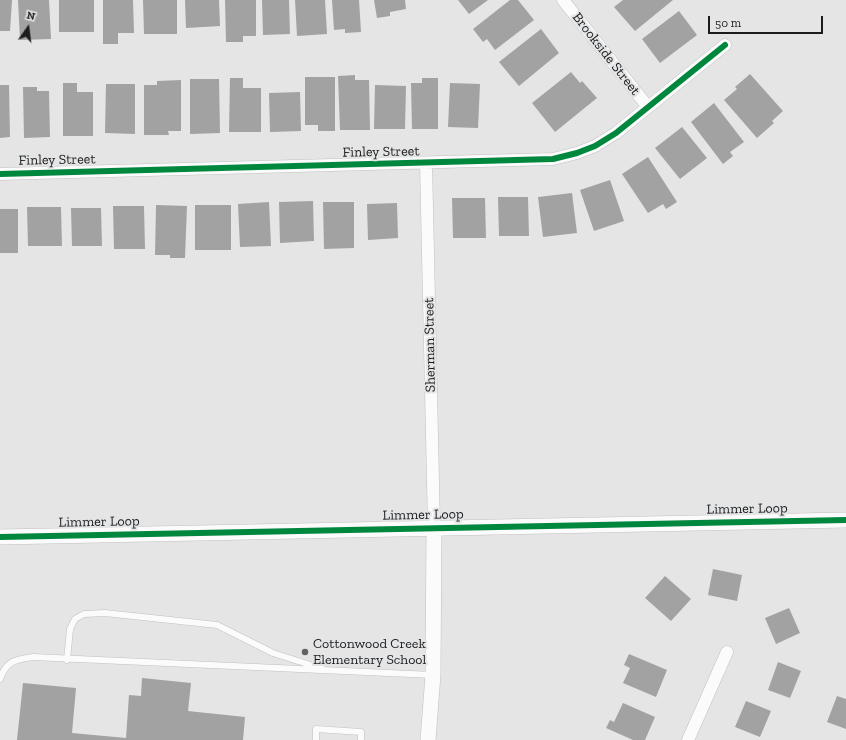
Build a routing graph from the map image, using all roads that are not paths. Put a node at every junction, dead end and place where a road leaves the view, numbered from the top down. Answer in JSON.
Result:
{"nodes":[{"id":1,"x":563,"y":0,"type":"edge"},
{"id":2,"x":725,"y":45,"type":"dead end"},
{"id":3,"x":648,"y":107,"type":"junction"},
{"id":4,"x":426,"y":163,"type":"junction"},
{"id":5,"x":0,"y":174,"type":"edge"},
{"id":6,"x":846,"y":520,"type":"edge"},
{"id":7,"x":434,"y":527,"type":"junction"},
{"id":8,"x":0,"y":537,"type":"edge"},
{"id":9,"x":727,"y":652,"type":"dead end"},
{"id":10,"x":67,"y":660,"type":"junction"},
{"id":11,"x":328,"y":671,"type":"junction"},
{"id":12,"x":433,"y":675,"type":"junction"},
{"id":13,"x":0,"y":679,"type":"edge"},
{"id":14,"x":316,"y":740,"type":"edge"},
{"id":15,"x":361,"y":740,"type":"edge"},
{"id":16,"x":428,"y":740,"type":"edge"},
{"id":17,"x":688,"y":740,"type":"edge"}],
"edges":[{"from":1,"to":3,"type":"street","name":"Brookside Street"},
{"from":2,"to":3,"type":"street","name":"Finley Street"},
{"from":3,"to":4,"type":"street","name":"Finley Street"},
{"from":4,"to":5,"type":"street","name":"Finley Street"},
{"from":4,"to":7,"type":"street","name":"Sherman Street"},
{"from":6,"to":7,"type":"street","name":"Limmer Loop"},
{"from":7,"to":8,"type":"street","name":"Limmer Loop"},
{"from":7,"to":12,"type":"street"},
{"from":9,"to":17,"type":"street"},
{"from":10,"to":11,"type":"lane"},
{"from":10,"to":11,"type":"lane"},
{"from":10,"to":13,"type":"lane"},
{"from":11,"to":12,"type":"lane"},
{"from":12,"to":16,"type":"street"},
{"from":14,"to":15,"type":"lane"}]}
